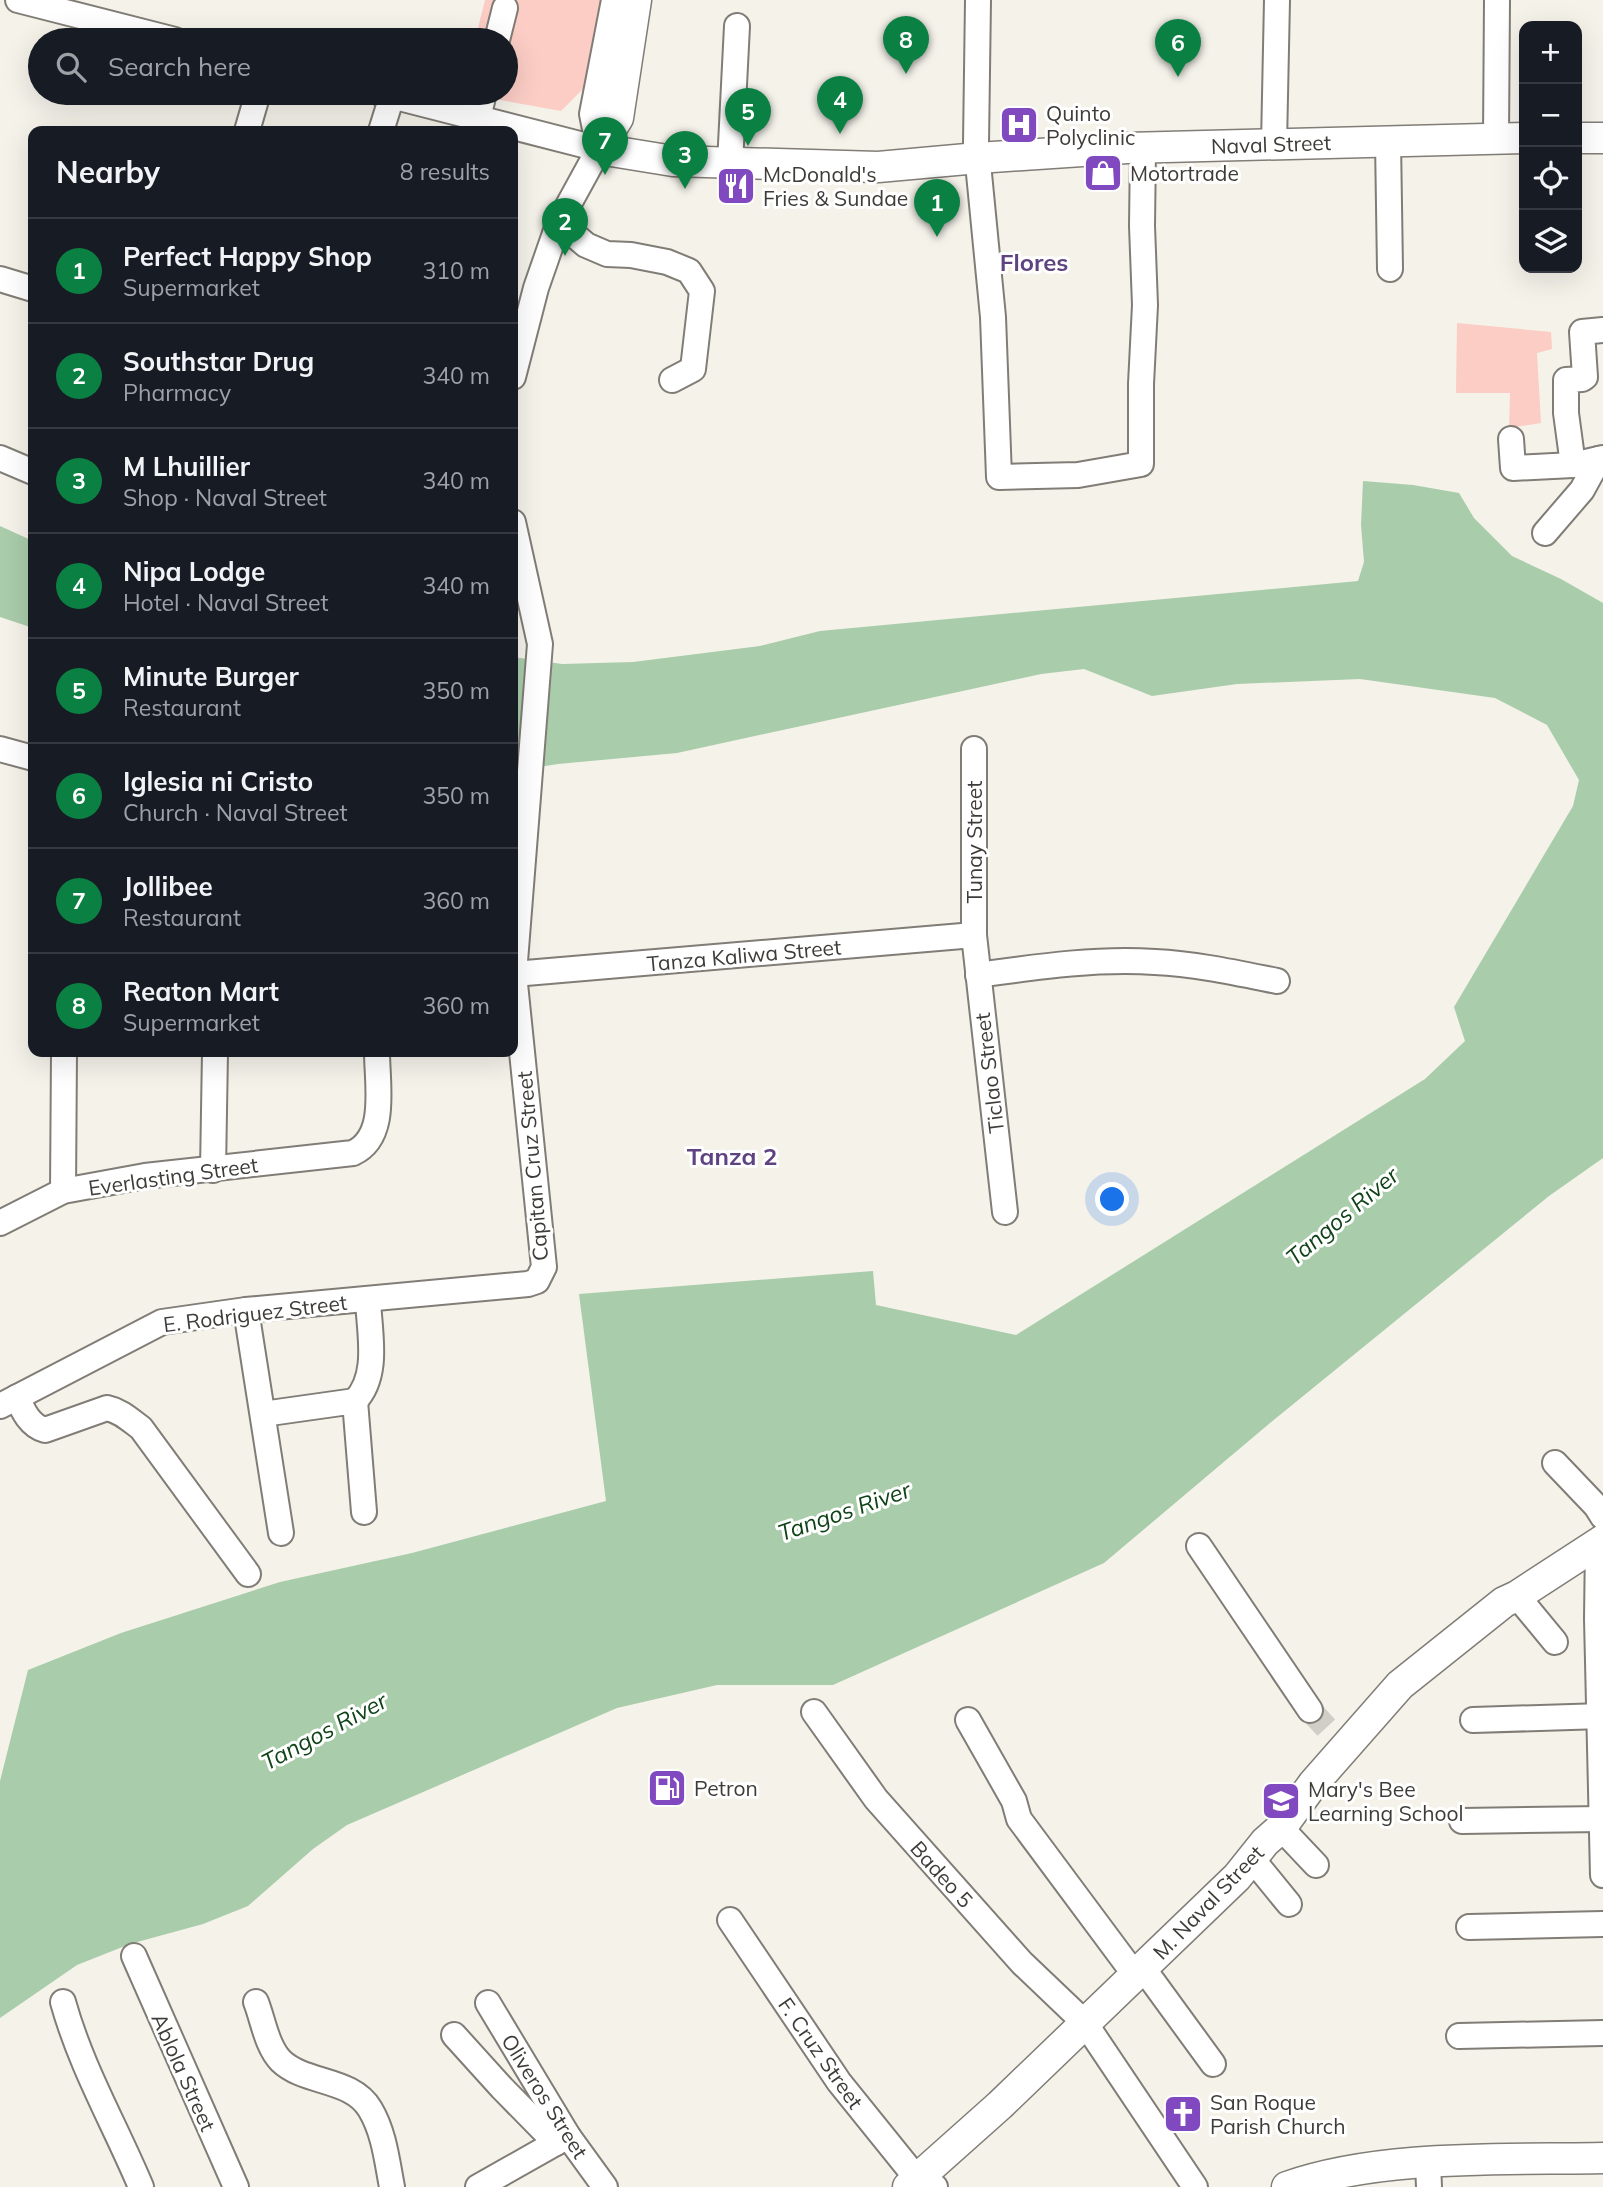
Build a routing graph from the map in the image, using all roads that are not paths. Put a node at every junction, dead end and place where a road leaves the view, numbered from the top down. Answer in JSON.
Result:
{"nodes":[{"id":1,"x":18,"y":0,"type":"edge"},
{"id":2,"x":614,"y":0,"type":"edge"},
{"id":3,"x":636,"y":0,"type":"edge"},
{"id":4,"x":978,"y":0,"type":"edge"},
{"id":5,"x":1277,"y":0,"type":"edge"},
{"id":6,"x":1497,"y":0,"type":"edge"},
{"id":7,"x":505,"y":8,"type":"dead end"},
{"id":8,"x":737,"y":26,"type":"dead end"},
{"id":9,"x":128,"y":28,"type":"edge"},
{"id":10,"x":500,"y":28,"type":"edge"},
{"id":11,"x":254,"y":105,"type":"edge"},
{"id":12,"x":385,"y":105,"type":"edge"},
{"id":13,"x":428,"y":105,"type":"edge"},
{"id":14,"x":481,"y":105,"type":"edge"},
{"id":15,"x":478,"y":118,"type":"junction"},
{"id":16,"x":248,"y":126,"type":"edge"},
{"id":17,"x":382,"y":126,"type":"edge"},
{"id":18,"x":509,"y":126,"type":"edge"},
{"id":19,"x":518,"y":128,"type":"edge"},
{"id":20,"x":1510,"y":138,"type":"edge"},
{"id":21,"x":1582,"y":138,"type":"edge"},
{"id":22,"x":1603,"y":138,"type":"edge"},
{"id":23,"x":1388,"y":141,"type":"junction"},
{"id":24,"x":1274,"y":144,"type":"junction"},
{"id":25,"x":1143,"y":148,"type":"junction"},
{"id":26,"x":599,"y":149,"type":"junction"},
{"id":27,"x":978,"y":158,"type":"junction"},
{"id":28,"x":730,"y":164,"type":"junction"},
{"id":29,"x":559,"y":222,"type":"junction"},
{"id":30,"x":1391,"y":269,"type":"dead end"},
{"id":31,"x":0,"y":279,"type":"edge"},
{"id":32,"x":28,"y":287,"type":"edge"},
{"id":33,"x":1603,"y":330,"type":"edge"},
{"id":34,"x":518,"y":358,"type":"edge"},
{"id":35,"x":672,"y":380,"type":"dead end"},
{"id":36,"x":1511,"y":439,"type":"dead end"},
{"id":37,"x":0,"y":458,"type":"edge"},
{"id":38,"x":1601,"y":459,"type":"edge"},
{"id":39,"x":1573,"y":466,"type":"junction"},
{"id":40,"x":28,"y":470,"type":"edge"},
{"id":41,"x":1545,"y":533,"type":"dead end"},
{"id":42,"x":518,"y":545,"type":"edge"},
{"id":43,"x":0,"y":749,"type":"edge"},
{"id":44,"x":974,"y":749,"type":"dead end"},
{"id":45,"x":28,"y":757,"type":"edge"},
{"id":46,"x":518,"y":919,"type":"edge"},
{"id":47,"x":974,"y":935,"type":"junction"},
{"id":48,"x":518,"y":963,"type":"edge"},
{"id":49,"x":978,"y":975,"type":"junction"},
{"id":50,"x":1277,"y":981,"type":"dead end"},
{"id":51,"x":518,"y":1004,"type":"edge"},
{"id":52,"x":64,"y":1057,"type":"edge"},
{"id":53,"x":215,"y":1057,"type":"edge"},
{"id":54,"x":377,"y":1057,"type":"edge"},
{"id":55,"x":213,"y":1170,"type":"junction"},
{"id":56,"x":63,"y":1191,"type":"junction"},
{"id":57,"x":1005,"y":1212,"type":"dead end"},
{"id":58,"x":0,"y":1223,"type":"edge"},
{"id":59,"x":528,"y":1284,"type":"joint"},
{"id":60,"x":368,"y":1299,"type":"junction"},
{"id":61,"x":246,"y":1310,"type":"junction"},
{"id":62,"x":355,"y":1401,"type":"junction"},
{"id":63,"x":9,"y":1402,"type":"edge"},
{"id":64,"x":263,"y":1414,"type":"junction"},
{"id":65,"x":1555,"y":1463,"type":"dead end"},
{"id":66,"x":364,"y":1512,"type":"dead end"},
{"id":67,"x":1601,"y":1533,"type":"edge"},
{"id":68,"x":281,"y":1534,"type":"dead end"},
{"id":69,"x":1199,"y":1546,"type":"dead end"},
{"id":70,"x":248,"y":1574,"type":"dead end"},
{"id":71,"x":1517,"y":1596,"type":"junction"},
{"id":72,"x":1600,"y":1619,"type":"edge"},
{"id":73,"x":1555,"y":1642,"type":"dead end"},
{"id":74,"x":1310,"y":1710,"type":"tunnel mouth"},
{"id":75,"x":814,"y":1712,"type":"dead end"},
{"id":76,"x":1601,"y":1716,"type":"edge"},
{"id":77,"x":968,"y":1720,"type":"dead end"},
{"id":78,"x":1473,"y":1720,"type":"dead end"},
{"id":79,"x":1602,"y":1819,"type":"edge"},
{"id":80,"x":1462,"y":1821,"type":"dead end"},
{"id":81,"x":1281,"y":1828,"type":"junction"},
{"id":82,"x":1253,"y":1860,"type":"junction"},
{"id":83,"x":1316,"y":1865,"type":"dead end"},
{"id":84,"x":1603,"y":1875,"type":"edge"},
{"id":85,"x":1289,"y":1904,"type":"dead end"},
{"id":86,"x":730,"y":1920,"type":"dead end"},
{"id":87,"x":1603,"y":1924,"type":"edge"},
{"id":88,"x":1469,"y":1927,"type":"dead end"},
{"id":89,"x":134,"y":1956,"type":"dead end"},
{"id":90,"x":1139,"y":1972,"type":"junction"},
{"id":91,"x":256,"y":2001,"type":"dead end"},
{"id":92,"x":63,"y":2002,"type":"dead end"},
{"id":93,"x":488,"y":2003,"type":"dead end"},
{"id":94,"x":1085,"y":2023,"type":"junction"},
{"id":95,"x":1603,"y":2033,"type":"edge"},
{"id":96,"x":454,"y":2035,"type":"dead end"},
{"id":97,"x":1459,"y":2036,"type":"dead end"},
{"id":98,"x":1213,"y":2064,"type":"dead end"},
{"id":99,"x":562,"y":2139,"type":"junction"},
{"id":100,"x":1603,"y":2158,"type":"edge"},
{"id":101,"x":1429,"y":2175,"type":"edge"},
{"id":102,"x":1321,"y":2181,"type":"edge"},
{"id":103,"x":922,"y":2183,"type":"edge"},
{"id":104,"x":141,"y":2187,"type":"edge"},
{"id":105,"x":236,"y":2187,"type":"edge"},
{"id":106,"x":393,"y":2187,"type":"edge"},
{"id":107,"x":478,"y":2187,"type":"edge"},
{"id":108,"x":605,"y":2187,"type":"edge"},
{"id":109,"x":1195,"y":2187,"type":"edge"},
{"id":110,"x":1287,"y":2187,"type":"edge"}],
"edges":[{"from":1,"to":9,"type":"street"},
{"from":2,"to":26,"type":"street"},
{"from":3,"to":26,"type":"main road"},
{"from":4,"to":27,"type":"street"},
{"from":5,"to":24,"type":"street"},
{"from":6,"to":20,"type":"street"},
{"from":7,"to":10,"type":"street"},
{"from":8,"to":28,"type":"street"},
{"from":11,"to":16,"type":"street"},
{"from":12,"to":17,"type":"street"},
{"from":13,"to":15,"type":"street"},
{"from":14,"to":15,"type":"street"},
{"from":15,"to":18,"type":"street"},
{"from":19,"to":26,"type":"street"},
{"from":20,"to":23,"type":"main road","name":"Naval Street"},
{"from":21,"to":22,"type":"main road"},
{"from":23,"to":24,"type":"main road","name":"Naval Street"},
{"from":23,"to":30,"type":"street"},
{"from":24,"to":25,"type":"main road","name":"Naval Street"},
{"from":25,"to":27,"type":"main road","name":"Naval Street"},
{"from":25,"to":27,"type":"street"},
{"from":26,"to":28,"type":"main road","name":"Naval Street"},
{"from":26,"to":29,"type":"street"},
{"from":27,"to":28,"type":"main road","name":"Naval Street"},
{"from":29,"to":34,"type":"street"},
{"from":29,"to":35,"type":"street"},
{"from":31,"to":32,"type":"street"},
{"from":33,"to":39,"type":"street"},
{"from":36,"to":39,"type":"street"},
{"from":37,"to":40,"type":"street"},
{"from":38,"to":39,"type":"street"},
{"from":38,"to":41,"type":"street"},
{"from":42,"to":46,"type":"street","name":"Capitan Cruz Street"},
{"from":43,"to":45,"type":"street"},
{"from":44,"to":47,"type":"street","name":"Tunay Street"},
{"from":47,"to":48,"type":"street","name":"Tanza Kaliwa Street"},
{"from":47,"to":49,"type":"street","name":"Ticlao Street"},
{"from":49,"to":50,"type":"street"},
{"from":49,"to":57,"type":"street","name":"Ticlao Street"},
{"from":51,"to":59,"type":"street","name":"Capitan Cruz Street"},
{"from":52,"to":56,"type":"street"},
{"from":53,"to":55,"type":"street"},
{"from":54,"to":55,"type":"street","name":"Everlasting Street"},
{"from":55,"to":56,"type":"street","name":"Everlasting Street"},
{"from":56,"to":58,"type":"street","name":"Everlasting Street"},
{"from":59,"to":60,"type":"street","name":"E. Rodriguez Street"},
{"from":60,"to":61,"type":"street","name":"E. Rodriguez Street"},
{"from":60,"to":62,"type":"street"},
{"from":61,"to":63,"type":"street","name":"E. Rodriguez Street"},
{"from":61,"to":64,"type":"street"},
{"from":62,"to":64,"type":"street"},
{"from":62,"to":66,"type":"street"},
{"from":63,"to":70,"type":"street"},
{"from":64,"to":68,"type":"street"},
{"from":65,"to":67,"type":"street"},
{"from":67,"to":71,"type":"main road","name":"M. Naval Street"},
{"from":67,"to":72,"type":"street"},
{"from":69,"to":74,"type":"street"},
{"from":71,"to":73,"type":"street"},
{"from":71,"to":81,"type":"main road","name":"M. Naval Street"},
{"from":72,"to":76,"type":"street"},
{"from":75,"to":94,"type":"street","name":"Badeo 5"},
{"from":76,"to":78,"type":"street"},
{"from":76,"to":79,"type":"street"},
{"from":77,"to":90,"type":"street"},
{"from":79,"to":80,"type":"street"},
{"from":79,"to":84,"type":"street"},
{"from":81,"to":82,"type":"main road","name":"M. Naval Street"},
{"from":81,"to":83,"type":"street"},
{"from":82,"to":85,"type":"street"},
{"from":82,"to":90,"type":"main road","name":"M. Naval Street"},
{"from":86,"to":103,"type":"street","name":"F. Cruz Street"},
{"from":87,"to":88,"type":"street"},
{"from":89,"to":105,"type":"street","name":"Ablola Street"},
{"from":90,"to":94,"type":"main road","name":"M. Naval Street"},
{"from":90,"to":98,"type":"street"},
{"from":91,"to":106,"type":"street"},
{"from":92,"to":104,"type":"street"},
{"from":93,"to":99,"type":"street","name":"Oliveros Street"},
{"from":94,"to":103,"type":"main road","name":"M. Naval Street"},
{"from":94,"to":109,"type":"street","name":"Badeo 5"},
{"from":95,"to":97,"type":"street"},
{"from":96,"to":99,"type":"street"},
{"from":99,"to":107,"type":"street"},
{"from":99,"to":108,"type":"street","name":"Oliveros Street"},
{"from":100,"to":101,"type":"main road"},
{"from":101,"to":102,"type":"main road"},
{"from":102,"to":110,"type":"main road"}]}
